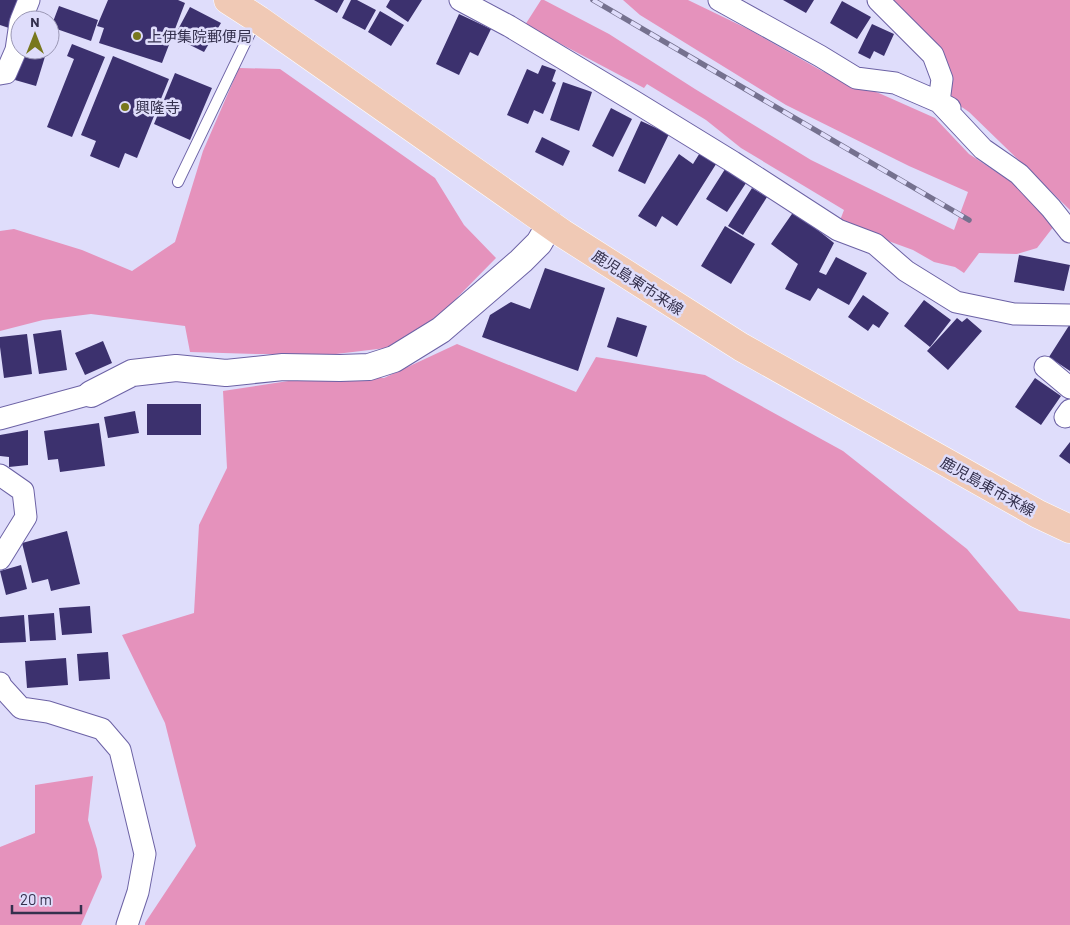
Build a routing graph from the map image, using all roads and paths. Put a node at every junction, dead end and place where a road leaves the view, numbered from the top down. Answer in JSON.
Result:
{"nodes":[{"id":1,"x":228,"y":0,"type":"edge"},
{"id":2,"x":460,"y":0,"type":"edge"},
{"id":3,"x":719,"y":0,"type":"edge"},
{"id":4,"x":878,"y":0,"type":"edge"},
{"id":5,"x":259,"y":20,"type":"junction"},
{"id":6,"x":11,"y":60,"type":"edge"},
{"id":7,"x":0,"y":74,"type":"edge"},
{"id":8,"x":939,"y":102,"type":"junction"},
{"id":9,"x":178,"y":182,"type":"dead end"},
{"id":10,"x":1070,"y":220,"type":"edge"},
{"id":11,"x":550,"y":224,"type":"junction"},
{"id":12,"x":1070,"y":232,"type":"edge"},
{"id":13,"x":1070,"y":315,"type":"edge"},
{"id":14,"x":1045,"y":366,"type":"dead end"},
{"id":15,"x":1070,"y":388,"type":"edge"},
{"id":16,"x":92,"y":394,"type":"joint"},
{"id":17,"x":0,"y":419,"type":"edge"},
{"id":18,"x":0,"y":475,"type":"edge"},
{"id":19,"x":1070,"y":529,"type":"edge"},
{"id":20,"x":0,"y":558,"type":"edge"},
{"id":21,"x":0,"y":683,"type":"edge"},
{"id":22,"x":127,"y":925,"type":"edge"}],
"edges":[{"from":1,"to":5,"type":"main road","name":"鹿児島東市来線"},
{"from":2,"to":13,"type":"street"},
{"from":3,"to":8,"type":"street"},
{"from":4,"to":8,"type":"street"},
{"from":5,"to":9,"type":"lane"},
{"from":5,"to":11,"type":"main road","name":"鹿児島東市来線"},
{"from":6,"to":7,"type":"street"},
{"from":8,"to":10,"type":"street"},
{"from":8,"to":12,"type":"street"},
{"from":11,"to":16,"type":"street"},
{"from":11,"to":19,"type":"main road","name":"鹿児島東市来線"},
{"from":14,"to":15,"type":"street"},
{"from":16,"to":17,"type":"street"},
{"from":18,"to":20,"type":"street"},
{"from":21,"to":22,"type":"street"}]}
